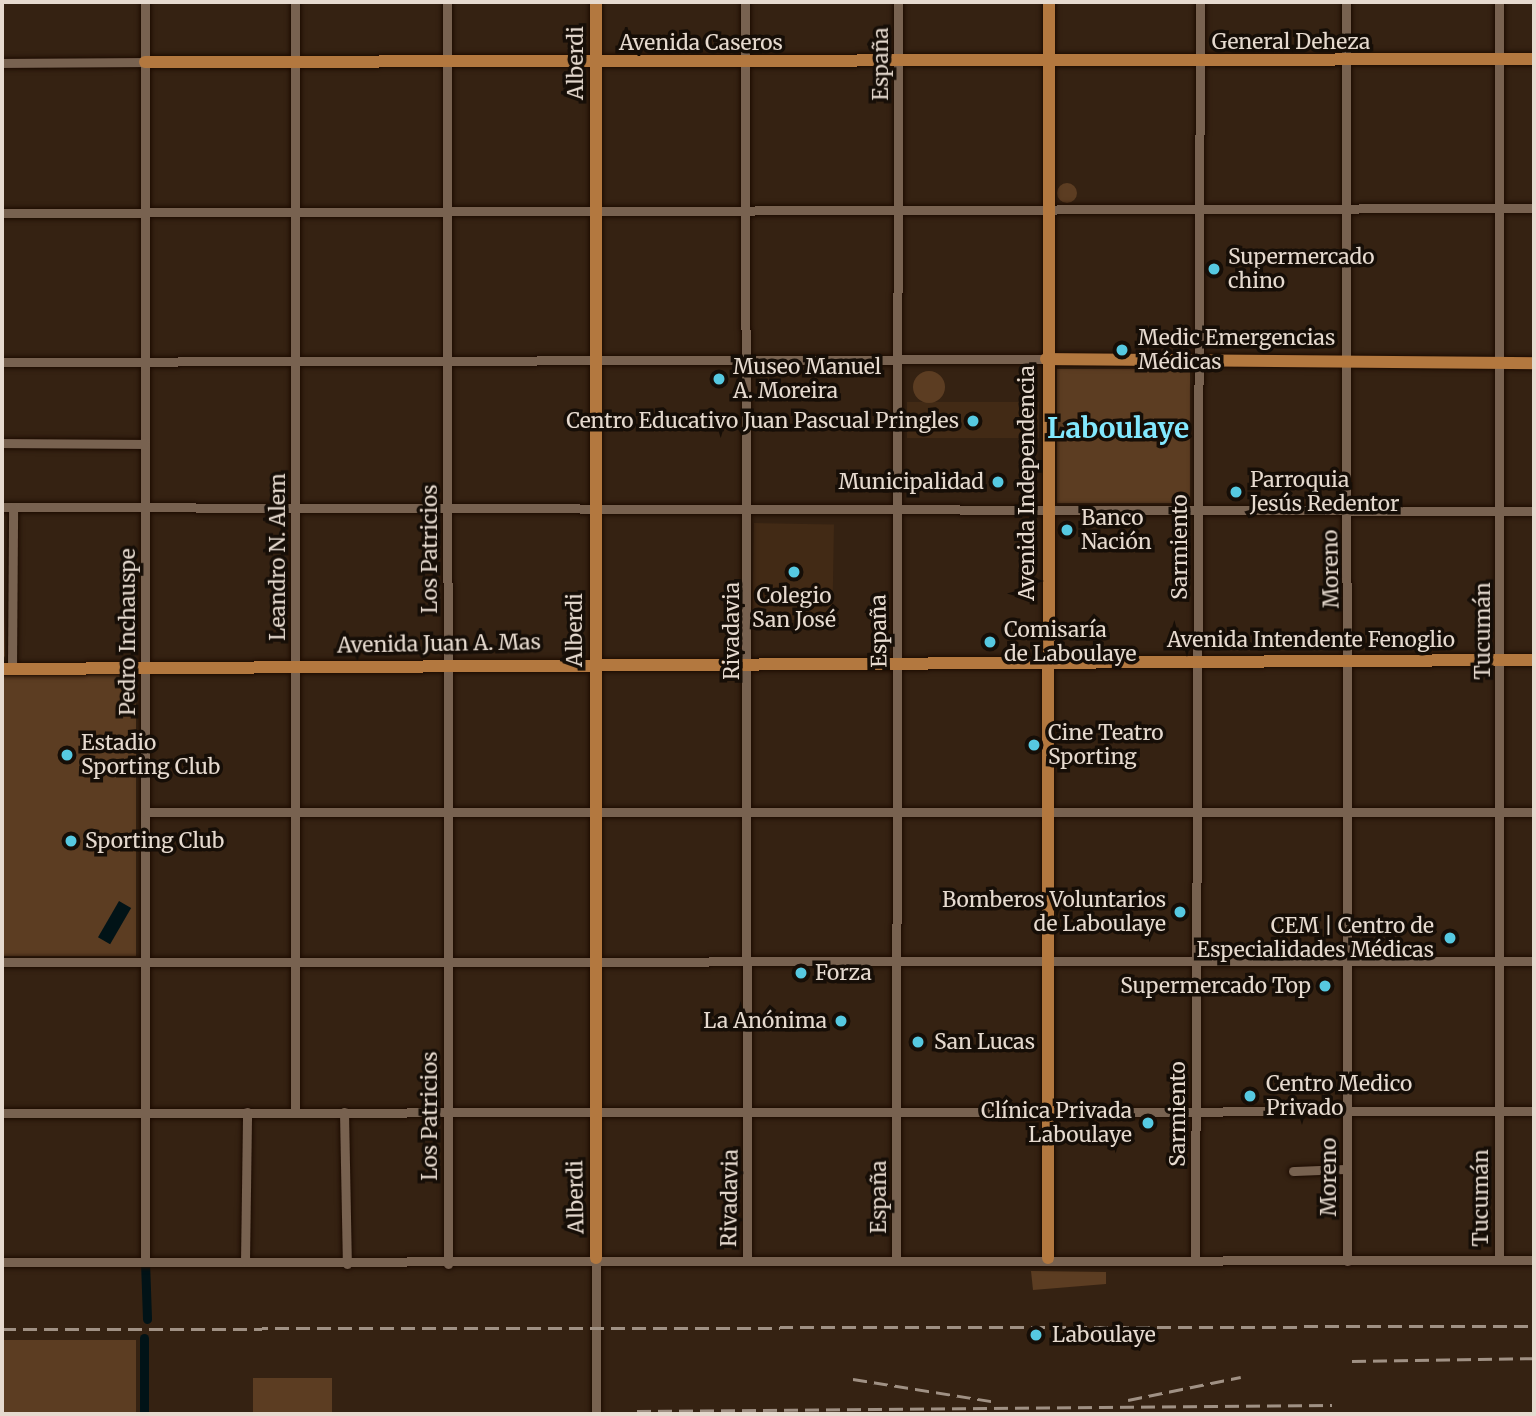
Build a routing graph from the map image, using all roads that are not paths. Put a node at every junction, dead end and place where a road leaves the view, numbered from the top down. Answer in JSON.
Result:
{"nodes":[{"id":1,"x":145,"y":2,"type":"edge"},
{"id":2,"x":295,"y":2,"type":"edge"},
{"id":3,"x":447,"y":2,"type":"edge"},
{"id":4,"x":596,"y":2,"type":"edge"},
{"id":5,"x":745,"y":2,"type":"edge"},
{"id":6,"x":898,"y":2,"type":"edge"},
{"id":7,"x":1049,"y":2,"type":"edge"},
{"id":8,"x":1200,"y":2,"type":"edge"},
{"id":9,"x":1346,"y":2,"type":"edge"},
{"id":10,"x":1499,"y":2,"type":"edge"},
{"id":11,"x":1499,"y":59,"type":"junction"},
{"id":12,"x":1534,"y":59,"type":"edge"},
{"id":13,"x":295,"y":61,"type":"junction"},
{"id":14,"x":447,"y":61,"type":"junction"},
{"id":15,"x":1347,"y":61,"type":"junction"},
{"id":16,"x":145,"y":62,"type":"junction"},
{"id":17,"x":745,"y":62,"type":"junction"},
{"id":18,"x":898,"y":62,"type":"junction"},
{"id":19,"x":1048,"y":62,"type":"junction"},
{"id":20,"x":1199,"y":62,"type":"junction"},
{"id":21,"x":2,"y":63,"type":"edge"},
{"id":22,"x":596,"y":63,"type":"junction"},
{"id":23,"x":1199,"y":208,"type":"junction"},
{"id":24,"x":1500,"y":208,"type":"junction"},
{"id":25,"x":1534,"y":208,"type":"edge"},
{"id":26,"x":1050,"y":209,"type":"junction"},
{"id":27,"x":1347,"y":209,"type":"junction"},
{"id":28,"x":295,"y":210,"type":"junction"},
{"id":29,"x":595,"y":210,"type":"junction"},
{"id":30,"x":899,"y":210,"type":"junction"},
{"id":31,"x":145,"y":211,"type":"junction"},
{"id":32,"x":447,"y":211,"type":"junction"},
{"id":33,"x":747,"y":212,"type":"junction"},
{"id":34,"x":2,"y":213,"type":"edge"},
{"id":35,"x":1046,"y":359,"type":"junction"},
{"id":36,"x":1197,"y":359,"type":"junction"},
{"id":37,"x":748,"y":361,"type":"junction"},
{"id":38,"x":898,"y":361,"type":"junction"},
{"id":39,"x":2,"y":362,"type":"edge"},
{"id":40,"x":145,"y":362,"type":"junction"},
{"id":41,"x":295,"y":362,"type":"junction"},
{"id":42,"x":447,"y":362,"type":"junction"},
{"id":43,"x":595,"y":362,"type":"junction"},
{"id":44,"x":1346,"y":362,"type":"junction"},
{"id":45,"x":1500,"y":363,"type":"junction"},
{"id":46,"x":1534,"y":363,"type":"edge"},
{"id":47,"x":2,"y":443,"type":"edge"},
{"id":48,"x":145,"y":444,"type":"junction"},
{"id":49,"x":2,"y":507,"type":"edge"},
{"id":50,"x":13,"y":507,"type":"junction"},
{"id":51,"x":145,"y":508,"type":"junction"},
{"id":52,"x":295,"y":509,"type":"junction"},
{"id":53,"x":594,"y":510,"type":"junction"},
{"id":54,"x":749,"y":510,"type":"junction"},
{"id":55,"x":1534,"y":511,"type":"edge"},
{"id":56,"x":447,"y":512,"type":"junction"},
{"id":57,"x":895,"y":512,"type":"junction"},
{"id":58,"x":1046,"y":512,"type":"junction"},
{"id":59,"x":1197,"y":512,"type":"junction"},
{"id":60,"x":1500,"y":512,"type":"junction"},
{"id":61,"x":1347,"y":513,"type":"junction"},
{"id":62,"x":1198,"y":659,"type":"junction"},
{"id":63,"x":1349,"y":660,"type":"junction"},
{"id":64,"x":1501,"y":660,"type":"junction"},
{"id":65,"x":1534,"y":660,"type":"edge"},
{"id":66,"x":594,"y":661,"type":"junction"},
{"id":67,"x":898,"y":661,"type":"junction"},
{"id":68,"x":1046,"y":661,"type":"junction"},
{"id":69,"x":749,"y":662,"type":"junction"},
{"id":70,"x":448,"y":663,"type":"junction"},
{"id":71,"x":295,"y":665,"type":"junction"},
{"id":72,"x":7,"y":668,"type":"edge"},
{"id":73,"x":145,"y":668,"type":"junction"},
{"id":74,"x":593,"y":808,"type":"junction"},
{"id":75,"x":750,"y":808,"type":"junction"},
{"id":76,"x":448,"y":810,"type":"junction"},
{"id":77,"x":896,"y":810,"type":"junction"},
{"id":78,"x":1047,"y":810,"type":"junction"},
{"id":79,"x":1195,"y":810,"type":"junction"},
{"id":80,"x":295,"y":811,"type":"junction"},
{"id":81,"x":145,"y":812,"type":"junction"},
{"id":82,"x":1346,"y":812,"type":"junction"},
{"id":83,"x":1499,"y":812,"type":"junction"},
{"id":84,"x":1534,"y":812,"type":"edge"},
{"id":85,"x":749,"y":959,"type":"junction"},
{"id":86,"x":896,"y":960,"type":"junction"},
{"id":87,"x":295,"y":961,"type":"junction"},
{"id":88,"x":1046,"y":961,"type":"junction"},
{"id":89,"x":1497,"y":961,"type":"junction"},
{"id":90,"x":1534,"y":961,"type":"edge"},
{"id":91,"x":2,"y":962,"type":"edge"},
{"id":92,"x":145,"y":962,"type":"junction"},
{"id":93,"x":448,"y":962,"type":"junction"},
{"id":94,"x":593,"y":962,"type":"junction"},
{"id":95,"x":1347,"y":962,"type":"junction"},
{"id":96,"x":1195,"y":963,"type":"junction"},
{"id":97,"x":594,"y":1109,"type":"junction"},
{"id":98,"x":748,"y":1111,"type":"junction"},
{"id":99,"x":896,"y":1111,"type":"junction"},
{"id":100,"x":1346,"y":1111,"type":"junction"},
{"id":101,"x":1498,"y":1111,"type":"junction"},
{"id":102,"x":1534,"y":1111,"type":"edge"},
{"id":103,"x":145,"y":1112,"type":"junction"},
{"id":104,"x":247,"y":1112,"type":"junction"},
{"id":105,"x":295,"y":1112,"type":"junction"},
{"id":106,"x":344,"y":1112,"type":"junction"},
{"id":107,"x":448,"y":1112,"type":"junction"},
{"id":108,"x":2,"y":1113,"type":"edge"},
{"id":109,"x":1196,"y":1113,"type":"junction"},
{"id":110,"x":1046,"y":1114,"type":"junction"},
{"id":111,"x":1347,"y":1170,"type":"junction"},
{"id":112,"x":1293,"y":1171,"type":"dead end"},
{"id":113,"x":596,"y":1258,"type":"junction"},
{"id":114,"x":1048,"y":1258,"type":"junction"},
{"id":115,"x":896,"y":1259,"type":"junction"},
{"id":116,"x":747,"y":1260,"type":"junction"},
{"id":117,"x":1195,"y":1260,"type":"junction"},
{"id":118,"x":1499,"y":1260,"type":"junction"},
{"id":119,"x":1534,"y":1260,"type":"edge"},
{"id":120,"x":145,"y":1261,"type":"junction"},
{"id":121,"x":1347,"y":1261,"type":"junction"},
{"id":122,"x":2,"y":1262,"type":"edge"},
{"id":123,"x":245,"y":1262,"type":"junction"},
{"id":124,"x":347,"y":1264,"type":"junction"},
{"id":125,"x":448,"y":1264,"type":"junction"},
{"id":126,"x":596,"y":1414,"type":"edge"}],
"edges":[{"from":1,"to":16,"type":"street","name":"Pedro Inchauspe"},
{"from":2,"to":13,"type":"street","name":"Leandro N. Alem"},
{"from":3,"to":14,"type":"street","name":"Los Patricios"},
{"from":4,"to":22,"type":"main road","name":"Alberdi"},
{"from":5,"to":17,"type":"street","name":"Rivadavia"},
{"from":6,"to":18,"type":"street","name":"España"},
{"from":7,"to":19,"type":"main road","name":"Avenida Independencia"},
{"from":8,"to":20,"type":"street","name":"Sarmiento"},
{"from":9,"to":15,"type":"street","name":"Moreno"},
{"from":10,"to":11,"type":"street","name":"Tucumán"},
{"from":11,"to":12,"type":"main road","name":"General Deheza"},
{"from":11,"to":15,"type":"main road","name":"General Deheza"},
{"from":11,"to":24,"type":"street","name":"Tucumán"},
{"from":13,"to":14,"type":"main road","name":"Avenida Caseros"},
{"from":13,"to":16,"type":"main road","name":"Avenida Caseros"},
{"from":13,"to":28,"type":"street","name":"Leandro N. Alem"},
{"from":14,"to":22,"type":"main road","name":"Avenida Caseros"},
{"from":14,"to":32,"type":"street","name":"Los Patricios"},
{"from":15,"to":20,"type":"main road","name":"General Deheza"},
{"from":15,"to":27,"type":"street","name":"Moreno"},
{"from":16,"to":21,"type":"street"},
{"from":16,"to":31,"type":"street","name":"Pedro Inchauspe"},
{"from":17,"to":18,"type":"main road","name":"Avenida Caseros"},
{"from":17,"to":22,"type":"main road","name":"Avenida Caseros"},
{"from":17,"to":33,"type":"street","name":"Rivadavia"},
{"from":18,"to":19,"type":"main road","name":"Avenida Caseros"},
{"from":18,"to":30,"type":"street","name":"España"},
{"from":19,"to":20,"type":"main road","name":"General Deheza"},
{"from":19,"to":26,"type":"main road","name":"Avenida Independencia"},
{"from":20,"to":23,"type":"street","name":"Sarmiento"},
{"from":22,"to":29,"type":"main road","name":"Alberdi"},
{"from":23,"to":26,"type":"street"},
{"from":23,"to":27,"type":"street"},
{"from":23,"to":36,"type":"street","name":"Sarmiento"},
{"from":24,"to":25,"type":"street"},
{"from":24,"to":27,"type":"street"},
{"from":24,"to":45,"type":"street","name":"Tucumán"},
{"from":26,"to":30,"type":"street"},
{"from":26,"to":35,"type":"main road","name":"Avenida Independencia"},
{"from":27,"to":44,"type":"street","name":"Moreno"},
{"from":28,"to":31,"type":"street"},
{"from":28,"to":32,"type":"street"},
{"from":28,"to":41,"type":"street","name":"Leandro N. Alem"},
{"from":29,"to":32,"type":"street"},
{"from":29,"to":33,"type":"street"},
{"from":29,"to":43,"type":"main road","name":"Alberdi"},
{"from":30,"to":33,"type":"street"},
{"from":30,"to":38,"type":"street","name":"España"},
{"from":31,"to":34,"type":"street"},
{"from":31,"to":40,"type":"street","name":"Pedro Inchauspe"},
{"from":32,"to":42,"type":"street","name":"Los Patricios"},
{"from":33,"to":37,"type":"street","name":"Rivadavia"},
{"from":35,"to":36,"type":"main road"},
{"from":35,"to":38,"type":"street"},
{"from":35,"to":58,"type":"main road","name":"Avenida Independencia"},
{"from":36,"to":44,"type":"main road"},
{"from":36,"to":59,"type":"street","name":"Sarmiento"},
{"from":37,"to":38,"type":"street"},
{"from":37,"to":43,"type":"street"},
{"from":37,"to":54,"type":"street","name":"Rivadavia"},
{"from":38,"to":57,"type":"street","name":"España"},
{"from":39,"to":40,"type":"street"},
{"from":40,"to":41,"type":"street"},
{"from":40,"to":48,"type":"street","name":"Pedro Inchauspe"},
{"from":41,"to":42,"type":"street"},
{"from":41,"to":52,"type":"street","name":"Leandro N. Alem"},
{"from":42,"to":43,"type":"street"},
{"from":42,"to":56,"type":"street","name":"Los Patricios"},
{"from":43,"to":53,"type":"main road","name":"Alberdi"},
{"from":44,"to":45,"type":"main road"},
{"from":44,"to":61,"type":"street","name":"Moreno"},
{"from":45,"to":46,"type":"main road"},
{"from":45,"to":60,"type":"street","name":"Tucumán"},
{"from":47,"to":48,"type":"street"},
{"from":48,"to":51,"type":"street","name":"Pedro Inchauspe"},
{"from":49,"to":50,"type":"street"},
{"from":50,"to":51,"type":"street"},
{"from":50,"to":72,"type":"street"},
{"from":51,"to":52,"type":"street"},
{"from":51,"to":73,"type":"street","name":"Pedro Inchauspe"},
{"from":52,"to":56,"type":"street"},
{"from":52,"to":71,"type":"street","name":"Leandro N. Alem"},
{"from":53,"to":54,"type":"street"},
{"from":53,"to":56,"type":"street"},
{"from":53,"to":66,"type":"main road","name":"Alberdi"},
{"from":54,"to":57,"type":"street"},
{"from":54,"to":69,"type":"street","name":"Rivadavia"},
{"from":55,"to":60,"type":"street"},
{"from":56,"to":70,"type":"street","name":"Los Patricios"},
{"from":57,"to":58,"type":"street"},
{"from":57,"to":67,"type":"street","name":"España"},
{"from":58,"to":59,"type":"street"},
{"from":58,"to":68,"type":"main road","name":"Avenida Independencia"},
{"from":59,"to":61,"type":"street"},
{"from":59,"to":62,"type":"street","name":"Sarmiento"},
{"from":60,"to":61,"type":"street"},
{"from":60,"to":64,"type":"street","name":"Tucumán"},
{"from":61,"to":63,"type":"street","name":"Moreno"},
{"from":62,"to":63,"type":"main road","name":"Avenida Intendente Fenoglio"},
{"from":62,"to":68,"type":"main road","name":"Avenida Intendente Fenoglio"},
{"from":62,"to":79,"type":"street","name":"Sarmiento"},
{"from":63,"to":64,"type":"main road","name":"Avenida Intendente Fenoglio"},
{"from":63,"to":82,"type":"street","name":"Moreno"},
{"from":64,"to":65,"type":"main road","name":"Avenida Intendente Fenoglio"},
{"from":64,"to":83,"type":"street","name":"Tucumán"},
{"from":66,"to":69,"type":"main road","name":"Avenida Juan A. Mas"},
{"from":66,"to":70,"type":"main road","name":"Avenida Juan A. Mas"},
{"from":66,"to":74,"type":"main road","name":"Alberdi"},
{"from":67,"to":68,"type":"main road","name":"Avenida Juan A. Mas"},
{"from":67,"to":69,"type":"main road","name":"Avenida Juan A. Mas"},
{"from":67,"to":77,"type":"street","name":"España"},
{"from":68,"to":78,"type":"main road","name":"Avenida Independencia"},
{"from":69,"to":75,"type":"street","name":"Rivadavia"},
{"from":70,"to":71,"type":"main road","name":"Avenida Juan A. Mas"},
{"from":70,"to":76,"type":"street","name":"Los Patricios"},
{"from":71,"to":73,"type":"main road","name":"Avenida Juan A. Mas"},
{"from":71,"to":80,"type":"street","name":"Leandro N. Alem"},
{"from":72,"to":73,"type":"main road","name":"Avenida Juan A. Mas"},
{"from":73,"to":81,"type":"street","name":"Pedro Inchauspe"},
{"from":74,"to":75,"type":"street"},
{"from":74,"to":76,"type":"street"},
{"from":74,"to":94,"type":"main road","name":"Alberdi"},
{"from":75,"to":77,"type":"street"},
{"from":75,"to":85,"type":"street","name":"Rivadavia"},
{"from":76,"to":80,"type":"street"},
{"from":76,"to":93,"type":"street","name":"Los Patricios"},
{"from":77,"to":78,"type":"street"},
{"from":77,"to":86,"type":"street","name":"España"},
{"from":78,"to":79,"type":"street"},
{"from":78,"to":88,"type":"main road","name":"Avenida Independencia"},
{"from":79,"to":82,"type":"street"},
{"from":79,"to":96,"type":"street","name":"Sarmiento"},
{"from":80,"to":81,"type":"street"},
{"from":80,"to":87,"type":"street","name":"Leandro N. Alem"},
{"from":81,"to":92,"type":"street","name":"Pedro Inchauspe"},
{"from":82,"to":83,"type":"street"},
{"from":82,"to":95,"type":"street","name":"Moreno"},
{"from":83,"to":84,"type":"street"},
{"from":83,"to":89,"type":"street","name":"Tucumán"},
{"from":85,"to":86,"type":"street"},
{"from":85,"to":94,"type":"street"},
{"from":85,"to":98,"type":"street","name":"Rivadavia"},
{"from":86,"to":88,"type":"street"},
{"from":86,"to":99,"type":"street","name":"España"},
{"from":87,"to":92,"type":"street"},
{"from":87,"to":93,"type":"street"},
{"from":87,"to":105,"type":"street","name":"Leandro N. Alem"},
{"from":88,"to":96,"type":"street"},
{"from":88,"to":110,"type":"main road","name":"Avenida Independencia"},
{"from":89,"to":90,"type":"street"},
{"from":89,"to":95,"type":"street"},
{"from":89,"to":101,"type":"street","name":"Tucumán"},
{"from":91,"to":92,"type":"street"},
{"from":92,"to":103,"type":"street","name":"Pedro Inchauspe"},
{"from":93,"to":94,"type":"street"},
{"from":93,"to":107,"type":"street","name":"Los Patricios"},
{"from":94,"to":97,"type":"main road","name":"Alberdi"},
{"from":95,"to":96,"type":"street"},
{"from":95,"to":100,"type":"street","name":"Moreno"},
{"from":96,"to":109,"type":"street","name":"Sarmiento"},
{"from":97,"to":98,"type":"street"},
{"from":97,"to":107,"type":"street"},
{"from":97,"to":113,"type":"main road","name":"Alberdi"},
{"from":98,"to":99,"type":"street"},
{"from":98,"to":116,"type":"street","name":"Rivadavia"},
{"from":99,"to":110,"type":"street"},
{"from":99,"to":115,"type":"street","name":"España"},
{"from":100,"to":101,"type":"street"},
{"from":100,"to":109,"type":"street"},
{"from":100,"to":111,"type":"street","name":"Moreno"},
{"from":101,"to":102,"type":"street"},
{"from":101,"to":118,"type":"street","name":"Tucumán"},
{"from":103,"to":104,"type":"street"},
{"from":103,"to":108,"type":"street"},
{"from":103,"to":120,"type":"street","name":"Pedro Inchauspe"},
{"from":104,"to":105,"type":"street"},
{"from":104,"to":123,"type":"street"},
{"from":105,"to":106,"type":"street"},
{"from":106,"to":107,"type":"street"},
{"from":106,"to":124,"type":"street"},
{"from":107,"to":125,"type":"street","name":"Los Patricios"},
{"from":109,"to":110,"type":"street"},
{"from":109,"to":117,"type":"street","name":"Sarmiento"},
{"from":110,"to":114,"type":"main road","name":"Avenida Independencia"},
{"from":111,"to":112,"type":"street"},
{"from":111,"to":121,"type":"street","name":"Moreno"},
{"from":113,"to":116,"type":"street"},
{"from":113,"to":125,"type":"street"},
{"from":113,"to":126,"type":"street"},
{"from":114,"to":115,"type":"street"},
{"from":114,"to":117,"type":"street"},
{"from":115,"to":116,"type":"street"},
{"from":117,"to":121,"type":"street"},
{"from":118,"to":119,"type":"street"},
{"from":118,"to":121,"type":"street"},
{"from":120,"to":122,"type":"street"},
{"from":120,"to":123,"type":"street"},
{"from":123,"to":124,"type":"street"},
{"from":124,"to":125,"type":"street"}]}
